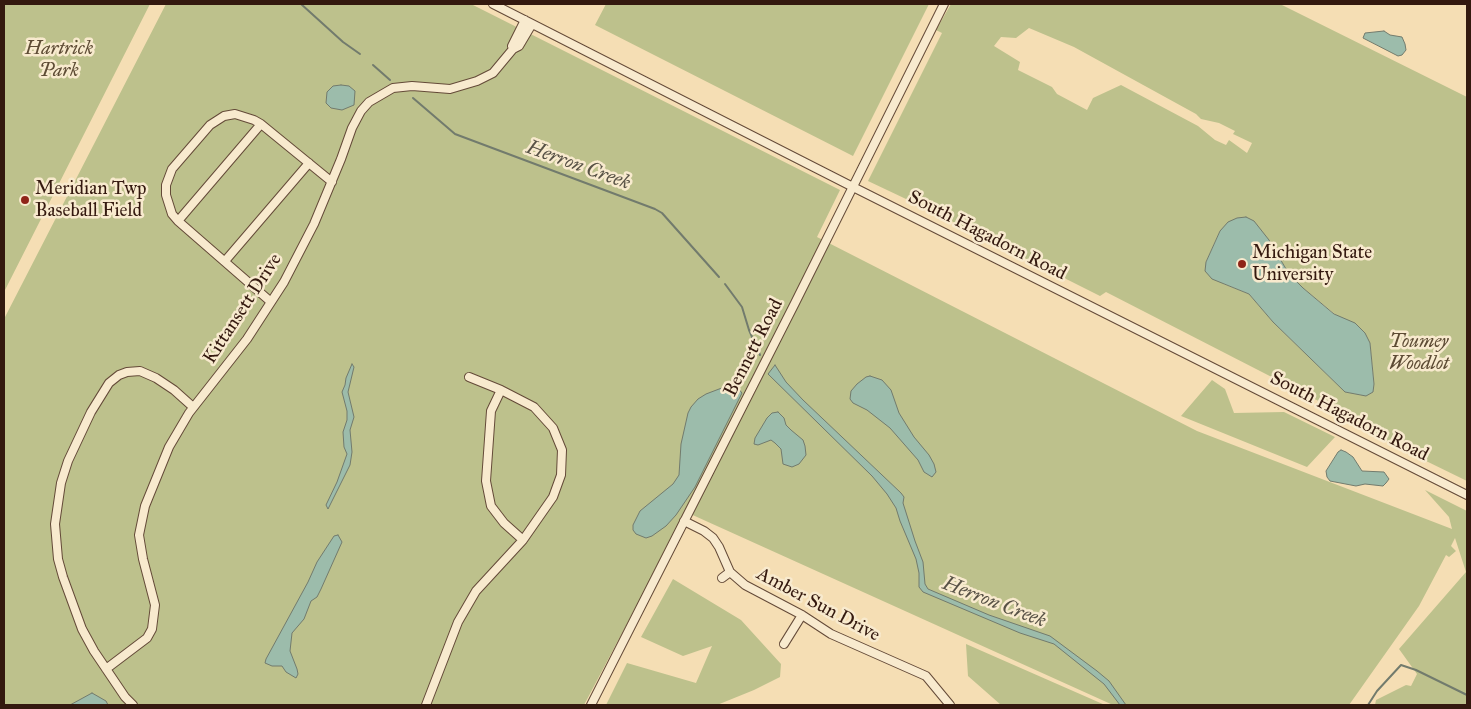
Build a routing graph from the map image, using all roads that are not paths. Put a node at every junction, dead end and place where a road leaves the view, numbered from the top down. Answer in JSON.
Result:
{"nodes":[{"id":1,"x":493,"y":4,"type":"edge"},
{"id":2,"x":944,"y":4,"type":"edge"},
{"id":3,"x":529,"y":22,"type":"junction"},
{"id":4,"x":261,"y":124,"type":"junction"},
{"id":5,"x":309,"y":163,"type":"junction"},
{"id":6,"x":332,"y":182,"type":"junction"},
{"id":7,"x":853,"y":187,"type":"junction"},
{"id":8,"x":178,"y":221,"type":"junction"},
{"id":9,"x":225,"y":261,"type":"junction"},
{"id":10,"x":271,"y":302,"type":"junction"},
{"id":11,"x":469,"y":377,"type":"dead end"},
{"id":12,"x":501,"y":390,"type":"junction"},
{"id":13,"x":193,"y":407,"type":"junction"},
{"id":14,"x":1467,"y":495,"type":"edge"},
{"id":15,"x":684,"y":521,"type":"junction"},
{"id":16,"x":523,"y":540,"type":"junction"},
{"id":17,"x":730,"y":572,"type":"junction"},
{"id":18,"x":722,"y":578,"type":"dead end"},
{"id":19,"x":802,"y":615,"type":"junction"},
{"id":20,"x":784,"y":644,"type":"dead end"},
{"id":21,"x":106,"y":669,"type":"junction"},
{"id":22,"x":133,"y":705,"type":"edge"},
{"id":23,"x":426,"y":705,"type":"edge"},
{"id":24,"x":591,"y":705,"type":"edge"},
{"id":25,"x":950,"y":705,"type":"edge"}],
"edges":[{"from":1,"to":3,"type":"street","name":"South Hagadorn Road"},
{"from":2,"to":7,"type":"street","name":"Bennett Road"},
{"from":3,"to":6,"type":"street","name":"Kittansett Drive"},
{"from":3,"to":7,"type":"street","name":"South Hagadorn Road"},
{"from":4,"to":5,"type":"street"},
{"from":4,"to":8,"type":"street"},
{"from":4,"to":8,"type":"street"},
{"from":5,"to":6,"type":"street"},
{"from":5,"to":9,"type":"street"},
{"from":6,"to":10,"type":"street","name":"Kittansett Drive"},
{"from":7,"to":14,"type":"street","name":"South Hagadorn Road"},
{"from":7,"to":15,"type":"street","name":"Bennett Road"},
{"from":8,"to":9,"type":"street"},
{"from":9,"to":10,"type":"street"},
{"from":10,"to":13,"type":"street","name":"Kittansett Drive"},
{"from":11,"to":12,"type":"street"},
{"from":12,"to":16,"type":"street"},
{"from":12,"to":16,"type":"street"},
{"from":13,"to":21,"type":"street","name":"Kittansett Drive"},
{"from":13,"to":21,"type":"street"},
{"from":15,"to":17,"type":"street","name":"Amber Sun Drive"},
{"from":15,"to":24,"type":"street","name":"Bennett Road"},
{"from":16,"to":23,"type":"street"},
{"from":17,"to":18,"type":"street"},
{"from":17,"to":19,"type":"street","name":"Amber Sun Drive"},
{"from":19,"to":20,"type":"street"},
{"from":19,"to":25,"type":"street","name":"Amber Sun Drive"},
{"from":21,"to":22,"type":"street"}]}
